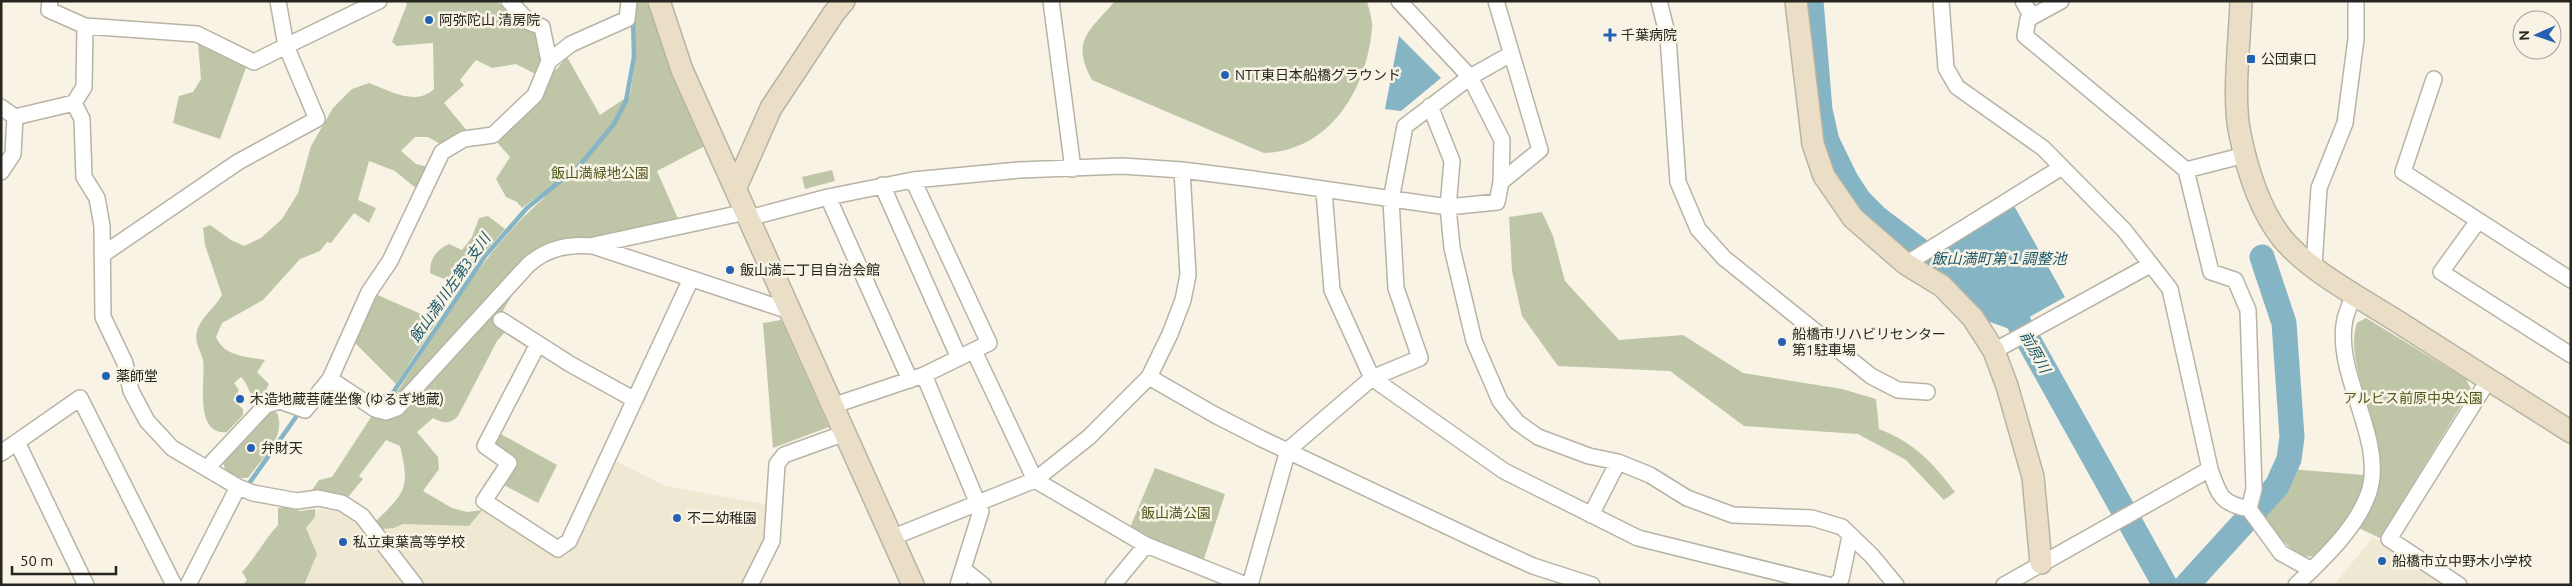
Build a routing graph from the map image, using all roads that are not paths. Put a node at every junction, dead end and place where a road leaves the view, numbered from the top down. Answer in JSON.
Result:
{"nodes":[{"id":1,"x":50,"y":1,"type":"edge"},
{"id":2,"x":278,"y":1,"type":"edge"},
{"id":3,"x":379,"y":1,"type":"edge"},
{"id":4,"x":509,"y":1,"type":"edge"},
{"id":5,"x":629,"y":1,"type":"edge"},
{"id":6,"x":659,"y":1,"type":"edge"},
{"id":7,"x":844,"y":1,"type":"edge"},
{"id":8,"x":1051,"y":1,"type":"edge"},
{"id":9,"x":1399,"y":1,"type":"edge"},
{"id":10,"x":1496,"y":1,"type":"edge"},
{"id":11,"x":1659,"y":1,"type":"edge"},
{"id":12,"x":1796,"y":1,"type":"edge"},
{"id":13,"x":1940,"y":1,"type":"edge"},
{"id":14,"x":2024,"y":1,"type":"edge"},
{"id":15,"x":2061,"y":1,"type":"edge"},
{"id":16,"x":2241,"y":1,"type":"edge"},
{"id":17,"x":2356,"y":1,"type":"edge"},
{"id":18,"x":2032,"y":17,"type":"junction"},
{"id":19,"x":85,"y":26,"type":"junction"},
{"id":20,"x":286,"y":46,"type":"junction"},
{"id":21,"x":1512,"y":54,"type":"junction"},
{"id":22,"x":549,"y":61,"type":"junction"},
{"id":23,"x":1470,"y":77,"type":"junction"},
{"id":24,"x":2434,"y":79,"type":"dead end"},
{"id":25,"x":74,"y":103,"type":"junction"},
{"id":26,"x":1430,"y":106,"type":"junction"},
{"id":27,"x":1,"y":107,"type":"edge"},
{"id":28,"x":15,"y":117,"type":"junction"},
{"id":29,"x":2246,"y":155,"type":"junction"},
{"id":30,"x":2062,"y":167,"type":"junction"},
{"id":31,"x":1073,"y":169,"type":"junction"},
{"id":32,"x":1182,"y":170,"type":"junction"},
{"id":33,"x":2186,"y":170,"type":"junction"},
{"id":34,"x":1,"y":172,"type":"edge"},
{"id":35,"x":913,"y":180,"type":"junction"},
{"id":36,"x":1501,"y":182,"type":"junction"},
{"id":37,"x":882,"y":185,"type":"junction"},
{"id":38,"x":736,"y":187,"type":"junction"},
{"id":39,"x":1324,"y":190,"type":"junction"},
{"id":40,"x":828,"y":197,"type":"junction"},
{"id":41,"x":1391,"y":200,"type":"junction"},
{"id":42,"x":1448,"y":207,"type":"junction"},
{"id":43,"x":747,"y":215,"type":"junction"},
{"id":44,"x":2478,"y":221,"type":"junction"},
{"id":45,"x":593,"y":246,"type":"junction"},
{"id":46,"x":102,"y":255,"type":"junction"},
{"id":47,"x":1906,"y":264,"type":"junction"},
{"id":48,"x":2150,"y":265,"type":"junction"},
{"id":49,"x":2314,"y":266,"type":"junction"},
{"id":50,"x":691,"y":279,"type":"junction"},
{"id":51,"x":2571,"y":280,"type":"edge"},
{"id":52,"x":2354,"y":294,"type":"junction"},
{"id":53,"x":789,"y":311,"type":"junction"},
{"id":54,"x":501,"y":320,"type":"dead end"},
{"id":55,"x":538,"y":344,"type":"junction"},
{"id":56,"x":974,"y":351,"type":"junction"},
{"id":57,"x":1994,"y":351,"type":"junction"},
{"id":58,"x":2571,"y":355,"type":"edge"},
{"id":59,"x":959,"y":358,"type":"junction"},
{"id":60,"x":917,"y":377,"type":"junction"},
{"id":61,"x":1149,"y":377,"type":"junction"},
{"id":62,"x":1372,"y":378,"type":"junction"},
{"id":63,"x":330,"y":379,"type":"junction"},
{"id":64,"x":2489,"y":379,"type":"junction"},
{"id":65,"x":1927,"y":392,"type":"dead end"},
{"id":66,"x":635,"y":400,"type":"junction"},
{"id":67,"x":832,"y":406,"type":"junction"},
{"id":68,"x":2571,"y":432,"type":"edge"},
{"id":69,"x":845,"y":433,"type":"junction"},
{"id":70,"x":17,"y":442,"type":"junction"},
{"id":71,"x":1288,"y":450,"type":"junction"},
{"id":72,"x":1,"y":453,"type":"edge"},
{"id":73,"x":1618,"y":462,"type":"junction"},
{"id":74,"x":207,"y":468,"type":"junction"},
{"id":75,"x":2210,"y":469,"type":"junction"},
{"id":76,"x":1035,"y":480,"type":"junction"},
{"id":77,"x":238,"y":487,"type":"junction"},
{"id":78,"x":978,"y":503,"type":"junction"},
{"id":79,"x":2249,"y":509,"type":"junction"},
{"id":80,"x":1591,"y":515,"type":"junction"},
{"id":81,"x":1850,"y":536,"type":"junction"},
{"id":82,"x":891,"y":538,"type":"junction"},
{"id":83,"x":1146,"y":545,"type":"junction"},
{"id":84,"x":2040,"y":563,"type":"junction"},
{"id":85,"x":963,"y":568,"type":"junction"},
{"id":86,"x":2312,"y":570,"type":"junction"},
{"id":87,"x":86,"y":585,"type":"edge"},
{"id":88,"x":174,"y":585,"type":"edge"},
{"id":89,"x":188,"y":585,"type":"edge"},
{"id":90,"x":415,"y":585,"type":"edge"},
{"id":91,"x":750,"y":585,"type":"edge"},
{"id":92,"x":913,"y":585,"type":"edge"},
{"id":93,"x":958,"y":585,"type":"edge"},
{"id":94,"x":983,"y":585,"type":"edge"},
{"id":95,"x":1112,"y":585,"type":"edge"},
{"id":96,"x":1246,"y":585,"type":"edge"},
{"id":97,"x":1250,"y":585,"type":"edge"},
{"id":98,"x":1592,"y":585,"type":"edge"},
{"id":99,"x":1828,"y":585,"type":"edge"},
{"id":100,"x":1835,"y":585,"type":"edge"},
{"id":101,"x":1896,"y":585,"type":"edge"},
{"id":102,"x":2004,"y":585,"type":"edge"},
{"id":103,"x":2296,"y":585,"type":"edge"},
{"id":104,"x":2459,"y":585,"type":"edge"}],
"edges":[{"from":1,"to":19,"type":"street"},
{"from":2,"to":20,"type":"street"},
{"from":3,"to":20,"type":"street"},
{"from":4,"to":22,"type":"street"},
{"from":5,"to":22,"type":"street"},
{"from":6,"to":38,"type":"street"},
{"from":7,"to":38,"type":"street"},
{"from":8,"to":31,"type":"street"},
{"from":9,"to":23,"type":"street"},
{"from":10,"to":21,"type":"street"},
{"from":11,"to":65,"type":"street"},
{"from":12,"to":47,"type":"street"},
{"from":13,"to":30,"type":"street"},
{"from":14,"to":18,"type":"street"},
{"from":15,"to":18,"type":"street"},
{"from":16,"to":29,"type":"street"},
{"from":17,"to":49,"type":"street"},
{"from":18,"to":33,"type":"street"},
{"from":19,"to":20,"type":"street"},
{"from":19,"to":25,"type":"street"},
{"from":20,"to":46,"type":"street"},
{"from":21,"to":23,"type":"street"},
{"from":21,"to":36,"type":"street"},
{"from":22,"to":63,"type":"street"},
{"from":23,"to":26,"type":"street"},
{"from":23,"to":36,"type":"street"},
{"from":24,"to":44,"type":"street"},
{"from":25,"to":28,"type":"street"},
{"from":25,"to":46,"type":"street"},
{"from":26,"to":41,"type":"street"},
{"from":26,"to":42,"type":"street"},
{"from":27,"to":28,"type":"street"},
{"from":28,"to":34,"type":"street"},
{"from":29,"to":33,"type":"street"},
{"from":29,"to":49,"type":"street"},
{"from":30,"to":47,"type":"street"},
{"from":30,"to":48,"type":"street"},
{"from":31,"to":32,"type":"street"},
{"from":31,"to":35,"type":"street"},
{"from":32,"to":39,"type":"street"},
{"from":32,"to":61,"type":"street"},
{"from":33,"to":79,"type":"street"},
{"from":35,"to":37,"type":"street"},
{"from":35,"to":56,"type":"street"},
{"from":36,"to":42,"type":"street"},
{"from":37,"to":40,"type":"street"},
{"from":37,"to":59,"type":"street"},
{"from":38,"to":43,"type":"street"},
{"from":39,"to":41,"type":"street"},
{"from":39,"to":62,"type":"street"},
{"from":40,"to":43,"type":"street"},
{"from":40,"to":60,"type":"street"},
{"from":41,"to":42,"type":"street"},
{"from":41,"to":62,"type":"street"},
{"from":42,"to":73,"type":"street"},
{"from":43,"to":45,"type":"street"},
{"from":43,"to":53,"type":"street"},
{"from":44,"to":51,"type":"street"},
{"from":44,"to":58,"type":"street"},
{"from":45,"to":50,"type":"street"},
{"from":45,"to":63,"type":"street"},
{"from":46,"to":74,"type":"street"},
{"from":47,"to":57,"type":"street"},
{"from":48,"to":57,"type":"street"},
{"from":48,"to":75,"type":"street"},
{"from":49,"to":52,"type":"street"},
{"from":50,"to":53,"type":"street"},
{"from":50,"to":66,"type":"street"},
{"from":52,"to":64,"type":"street"},
{"from":52,"to":86,"type":"street"},
{"from":53,"to":67,"type":"street"},
{"from":54,"to":55,"type":"street"},
{"from":55,"to":66,"type":"street"},
{"from":55,"to":66,"type":"street"},
{"from":56,"to":59,"type":"street"},
{"from":56,"to":76,"type":"street"},
{"from":57,"to":84,"type":"street"},
{"from":59,"to":60,"type":"street"},
{"from":60,"to":67,"type":"street"},
{"from":60,"to":78,"type":"street"},
{"from":61,"to":71,"type":"street"},
{"from":61,"to":76,"type":"street"},
{"from":62,"to":71,"type":"street"},
{"from":62,"to":80,"type":"street"},
{"from":63,"to":74,"type":"street"},
{"from":64,"to":68,"type":"street"},
{"from":64,"to":104,"type":"street"},
{"from":67,"to":69,"type":"street"},
{"from":69,"to":82,"type":"street"},
{"from":69,"to":91,"type":"street"},
{"from":70,"to":72,"type":"street"},
{"from":70,"to":87,"type":"street"},
{"from":70,"to":88,"type":"street"},
{"from":71,"to":97,"type":"street"},
{"from":71,"to":98,"type":"street"},
{"from":73,"to":80,"type":"street"},
{"from":73,"to":81,"type":"street"},
{"from":74,"to":77,"type":"street"},
{"from":75,"to":79,"type":"street"},
{"from":75,"to":84,"type":"street"},
{"from":76,"to":78,"type":"street"},
{"from":76,"to":83,"type":"street"},
{"from":77,"to":89,"type":"street"},
{"from":77,"to":90,"type":"street"},
{"from":78,"to":82,"type":"street"},
{"from":78,"to":85,"type":"street"},
{"from":79,"to":86,"type":"street"},
{"from":80,"to":99,"type":"street"},
{"from":81,"to":100,"type":"street"},
{"from":81,"to":101,"type":"street"},
{"from":82,"to":92,"type":"street"},
{"from":83,"to":95,"type":"street"},
{"from":83,"to":96,"type":"street"},
{"from":84,"to":102,"type":"street"},
{"from":85,"to":93,"type":"street"},
{"from":85,"to":94,"type":"street"},
{"from":86,"to":103,"type":"street"}]}
